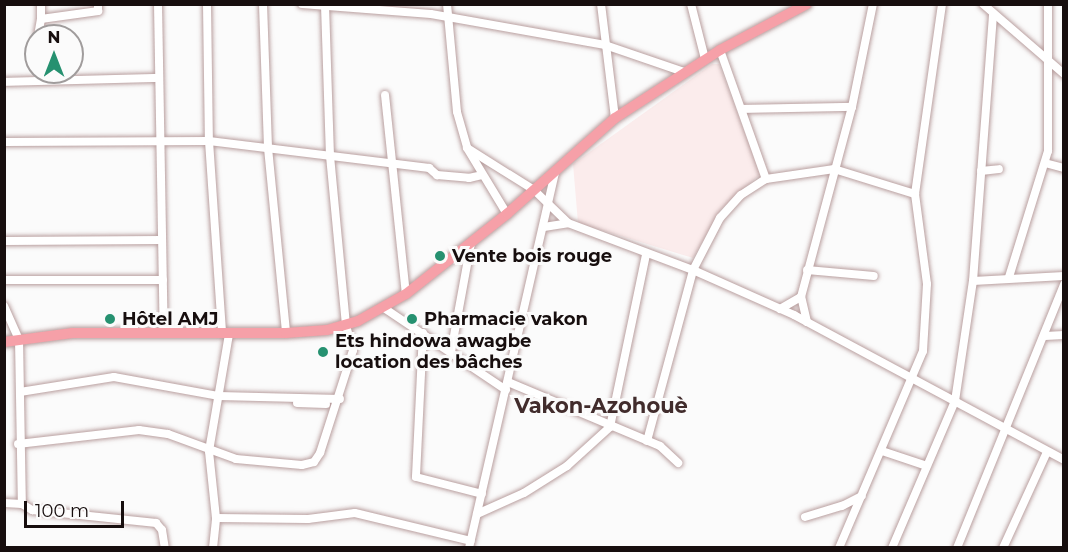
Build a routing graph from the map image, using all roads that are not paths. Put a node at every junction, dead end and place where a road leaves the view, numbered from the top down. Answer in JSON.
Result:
{"nodes":[{"id":1,"x":40,"y":4,"type":"edge"},
{"id":2,"x":98,"y":4,"type":"edge"},
{"id":3,"x":158,"y":4,"type":"edge"},
{"id":4,"x":207,"y":4,"type":"edge"},
{"id":5,"x":263,"y":4,"type":"edge"},
{"id":6,"x":302,"y":4,"type":"edge"},
{"id":7,"x":447,"y":4,"type":"edge"},
{"id":8,"x":601,"y":4,"type":"edge"},
{"id":9,"x":691,"y":4,"type":"edge"},
{"id":10,"x":807,"y":4,"type":"edge"},
{"id":11,"x":873,"y":4,"type":"edge"},
{"id":12,"x":942,"y":4,"type":"edge"},
{"id":13,"x":982,"y":4,"type":"edge"},
{"id":14,"x":1048,"y":4,"type":"edge"},
{"id":15,"x":325,"y":6,"type":"junction"},
{"id":16,"x":788,"y":10,"type":"edge"},
{"id":17,"x":993,"y":14,"type":"junction"},
{"id":18,"x":449,"y":17,"type":"junction"},
{"id":19,"x":41,"y":19,"type":"junction"},
{"id":20,"x":40,"y":24,"type":"edge"},
{"id":21,"x":605,"y":45,"type":"junction"},
{"id":22,"x":720,"y":50,"type":"junction"},
{"id":23,"x":705,"y":59,"type":"junction"},
{"id":24,"x":1050,"y":65,"type":"junction"},
{"id":25,"x":684,"y":72,"type":"junction"},
{"id":26,"x":1064,"y":74,"type":"edge"},
{"id":27,"x":159,"y":78,"type":"junction"},
{"id":28,"x":84,"y":79,"type":"edge"},
{"id":29,"x":24,"y":81,"type":"edge"},
{"id":30,"x":4,"y":82,"type":"edge"},
{"id":31,"x":385,"y":95,"type":"dead end"},
{"id":32,"x":852,"y":107,"type":"junction"},
{"id":33,"x":743,"y":109,"type":"junction"},
{"id":34,"x":615,"y":118,"type":"junction"},
{"id":35,"x":160,"y":139,"type":"junction"},
{"id":36,"x":209,"y":141,"type":"junction"},
{"id":37,"x":4,"y":142,"type":"edge"},
{"id":38,"x":268,"y":148,"type":"junction"},
{"id":39,"x":467,"y":148,"type":"junction"},
{"id":40,"x":330,"y":156,"type":"junction"},
{"id":41,"x":392,"y":163,"type":"junction"},
{"id":42,"x":1045,"y":163,"type":"junction"},
{"id":43,"x":1064,"y":168,"type":"edge"},
{"id":44,"x":834,"y":169,"type":"junction"},
{"id":45,"x":999,"y":170,"type":"dead end"},
{"id":46,"x":981,"y":171,"type":"junction"},
{"id":47,"x":555,"y":172,"type":"junction"},
{"id":48,"x":482,"y":175,"type":"junction"},
{"id":49,"x":766,"y":179,"type":"junction"},
{"id":50,"x":534,"y":190,"type":"junction"},
{"id":51,"x":915,"y":194,"type":"junction"},
{"id":52,"x":549,"y":203,"type":"junction"},
{"id":53,"x":507,"y":214,"type":"junction"},
{"id":54,"x":568,"y":223,"type":"junction"},
{"id":55,"x":544,"y":226,"type":"junction"},
{"id":56,"x":162,"y":240,"type":"junction"},
{"id":57,"x":4,"y":241,"type":"edge"},
{"id":58,"x":471,"y":243,"type":"junction"},
{"id":59,"x":646,"y":254,"type":"junction"},
{"id":60,"x":693,"y":270,"type":"junction"},
{"id":61,"x":807,"y":270,"type":"junction"},
{"id":62,"x":874,"y":276,"type":"dead end"},
{"id":63,"x":1064,"y":276,"type":"edge"},
{"id":64,"x":1009,"y":278,"type":"junction"},
{"id":65,"x":4,"y":280,"type":"edge"},
{"id":66,"x":163,"y":280,"type":"junction"},
{"id":67,"x":973,"y":281,"type":"junction"},
{"id":68,"x":1064,"y":284,"type":"edge"},
{"id":69,"x":406,"y":294,"type":"junction"},
{"id":70,"x":801,"y":297,"type":"junction"},
{"id":71,"x":4,"y":306,"type":"edge"},
{"id":72,"x":384,"y":308,"type":"junction"},
{"id":73,"x":780,"y":309,"type":"junction"},
{"id":74,"x":8,"y":315,"type":"edge"},
{"id":75,"x":807,"y":322,"type":"junction"},
{"id":76,"x":346,"y":325,"type":"junction"},
{"id":77,"x":286,"y":333,"type":"junction"},
{"id":78,"x":423,"y":333,"type":"junction"},
{"id":79,"x":164,"y":334,"type":"junction"},
{"id":80,"x":226,"y":334,"type":"junction"},
{"id":81,"x":1045,"y":336,"type":"junction"},
{"id":82,"x":1064,"y":336,"type":"edge"},
{"id":83,"x":19,"y":339,"type":"junction"},
{"id":84,"x":4,"y":342,"type":"edge"},
{"id":85,"x":451,"y":352,"type":"junction"},
{"id":86,"x":914,"y":377,"type":"junction"},
{"id":87,"x":507,"y":386,"type":"junction"},
{"id":88,"x":20,"y":392,"type":"junction"},
{"id":89,"x":218,"y":398,"type":"junction"},
{"id":90,"x":340,"y":401,"type":"junction"},
{"id":91,"x":954,"y":401,"type":"junction"},
{"id":92,"x":610,"y":427,"type":"junction"},
{"id":93,"x":1007,"y":430,"type":"junction"},
{"id":94,"x":647,"y":441,"type":"junction"},
{"id":95,"x":18,"y":444,"type":"junction"},
{"id":96,"x":209,"y":451,"type":"junction"},
{"id":97,"x":882,"y":451,"type":"junction"},
{"id":98,"x":1047,"y":452,"type":"junction"},
{"id":99,"x":1064,"y":460,"type":"edge"},
{"id":100,"x":678,"y":463,"type":"dead end"},
{"id":101,"x":927,"y":466,"type":"junction"},
{"id":102,"x":482,"y":494,"type":"junction"},
{"id":103,"x":862,"y":495,"type":"junction"},
{"id":104,"x":4,"y":503,"type":"edge"},
{"id":105,"x":22,"y":504,"type":"junction"},
{"id":106,"x":477,"y":514,"type":"junction"},
{"id":107,"x":805,"y":517,"type":"dead end"},
{"id":108,"x":216,"y":518,"type":"junction"},
{"id":109,"x":470,"y":544,"type":"edge"},
{"id":110,"x":165,"y":548,"type":"edge"},
{"id":111,"x":213,"y":548,"type":"edge"},
{"id":112,"x":839,"y":548,"type":"edge"},
{"id":113,"x":892,"y":548,"type":"edge"},
{"id":114,"x":957,"y":548,"type":"edge"},
{"id":115,"x":1003,"y":548,"type":"edge"}],
"edges":[{"from":1,"to":19,"type":"street"},
{"from":2,"to":19,"type":"street"},
{"from":3,"to":27,"type":"street"},
{"from":4,"to":36,"type":"street"},
{"from":5,"to":38,"type":"street"},
{"from":6,"to":15,"type":"street"},
{"from":7,"to":18,"type":"street"},
{"from":8,"to":21,"type":"street"},
{"from":9,"to":23,"type":"street"},
{"from":10,"to":16,"type":"main road"},
{"from":11,"to":32,"type":"street"},
{"from":12,"to":51,"type":"street"},
{"from":13,"to":17,"type":"street"},
{"from":14,"to":24,"type":"street"},
{"from":15,"to":18,"type":"street"},
{"from":15,"to":40,"type":"street"},
{"from":16,"to":22,"type":"main road"},
{"from":17,"to":24,"type":"street"},
{"from":17,"to":46,"type":"street"},
{"from":18,"to":21,"type":"street"},
{"from":18,"to":39,"type":"street"},
{"from":19,"to":20,"type":"street"},
{"from":21,"to":25,"type":"street"},
{"from":21,"to":34,"type":"street"},
{"from":22,"to":23,"type":"main road"},
{"from":22,"to":33,"type":"street"},
{"from":23,"to":25,"type":"main road"},
{"from":24,"to":26,"type":"street"},
{"from":24,"to":42,"type":"street"},
{"from":25,"to":34,"type":"main road"},
{"from":27,"to":28,"type":"street"},
{"from":27,"to":35,"type":"street"},
{"from":29,"to":30,"type":"street"},
{"from":31,"to":41,"type":"street"},
{"from":32,"to":33,"type":"street"},
{"from":32,"to":44,"type":"street"},
{"from":33,"to":49,"type":"street"},
{"from":34,"to":47,"type":"main road"},
{"from":35,"to":36,"type":"street"},
{"from":35,"to":37,"type":"street"},
{"from":35,"to":56,"type":"street"},
{"from":36,"to":38,"type":"street"},
{"from":36,"to":80,"type":"street"},
{"from":38,"to":40,"type":"street"},
{"from":38,"to":77,"type":"street"},
{"from":39,"to":48,"type":"street"},
{"from":39,"to":50,"type":"street"},
{"from":40,"to":41,"type":"street"},
{"from":40,"to":76,"type":"street"},
{"from":41,"to":48,"type":"street"},
{"from":41,"to":69,"type":"street"},
{"from":42,"to":43,"type":"street"},
{"from":42,"to":64,"type":"street"},
{"from":44,"to":49,"type":"street"},
{"from":44,"to":51,"type":"street"},
{"from":44,"to":61,"type":"street"},
{"from":45,"to":46,"type":"street"},
{"from":46,"to":67,"type":"street"},
{"from":47,"to":50,"type":"main road"},
{"from":47,"to":52,"type":"street"},
{"from":48,"to":53,"type":"street"},
{"from":49,"to":60,"type":"street"},
{"from":50,"to":52,"type":"street"},
{"from":50,"to":53,"type":"main road"},
{"from":51,"to":86,"type":"street"},
{"from":52,"to":54,"type":"street"},
{"from":52,"to":55,"type":"street"},
{"from":53,"to":58,"type":"main road"},
{"from":54,"to":55,"type":"street"},
{"from":54,"to":59,"type":"street"},
{"from":55,"to":87,"type":"street"},
{"from":56,"to":57,"type":"street"},
{"from":56,"to":66,"type":"street"},
{"from":58,"to":69,"type":"main road"},
{"from":58,"to":85,"type":"street"},
{"from":59,"to":60,"type":"street"},
{"from":59,"to":92,"type":"street"},
{"from":60,"to":73,"type":"street"},
{"from":60,"to":94,"type":"street"},
{"from":61,"to":62,"type":"street"},
{"from":61,"to":70,"type":"street"},
{"from":63,"to":64,"type":"street"},
{"from":64,"to":67,"type":"street"},
{"from":65,"to":66,"type":"street"},
{"from":66,"to":79,"type":"street"},
{"from":67,"to":91,"type":"street"},
{"from":68,"to":81,"type":"street"},
{"from":69,"to":72,"type":"main road"},
{"from":70,"to":73,"type":"street"},
{"from":70,"to":75,"type":"street"},
{"from":71,"to":74,"type":"street"},
{"from":72,"to":76,"type":"main road"},
{"from":72,"to":78,"type":"street"},
{"from":73,"to":75,"type":"street"},
{"from":74,"to":83,"type":"street"},
{"from":75,"to":86,"type":"street"},
{"from":76,"to":77,"type":"main road"},
{"from":76,"to":90,"type":"street"},
{"from":77,"to":80,"type":"main road"},
{"from":78,"to":85,"type":"street"},
{"from":78,"to":102,"type":"street"},
{"from":79,"to":80,"type":"main road"},
{"from":79,"to":83,"type":"main road"},
{"from":80,"to":89,"type":"street"},
{"from":81,"to":82,"type":"street"},
{"from":81,"to":93,"type":"street"},
{"from":83,"to":84,"type":"main road"},
{"from":83,"to":88,"type":"street"},
{"from":85,"to":87,"type":"street"},
{"from":86,"to":91,"type":"street"},
{"from":86,"to":97,"type":"street"},
{"from":87,"to":92,"type":"street"},
{"from":87,"to":102,"type":"street"},
{"from":88,"to":89,"type":"street"},
{"from":88,"to":95,"type":"street"},
{"from":89,"to":90,"type":"street"},
{"from":89,"to":96,"type":"street"},
{"from":90,"to":96,"type":"street"},
{"from":91,"to":93,"type":"street"},
{"from":91,"to":101,"type":"street"},
{"from":92,"to":94,"type":"street"},
{"from":92,"to":106,"type":"street"},
{"from":93,"to":98,"type":"street"},
{"from":93,"to":114,"type":"street"},
{"from":94,"to":100,"type":"street"},
{"from":95,"to":96,"type":"street"},
{"from":95,"to":105,"type":"street"},
{"from":96,"to":108,"type":"street"},
{"from":97,"to":101,"type":"street"},
{"from":97,"to":103,"type":"street"},
{"from":98,"to":99,"type":"street"},
{"from":98,"to":115,"type":"street"},
{"from":101,"to":113,"type":"street"},
{"from":102,"to":106,"type":"street"},
{"from":103,"to":107,"type":"street"},
{"from":103,"to":112,"type":"street"},
{"from":104,"to":105,"type":"street"},
{"from":105,"to":110,"type":"street"},
{"from":106,"to":109,"type":"street"},
{"from":108,"to":109,"type":"street"},
{"from":108,"to":111,"type":"street"}]}
